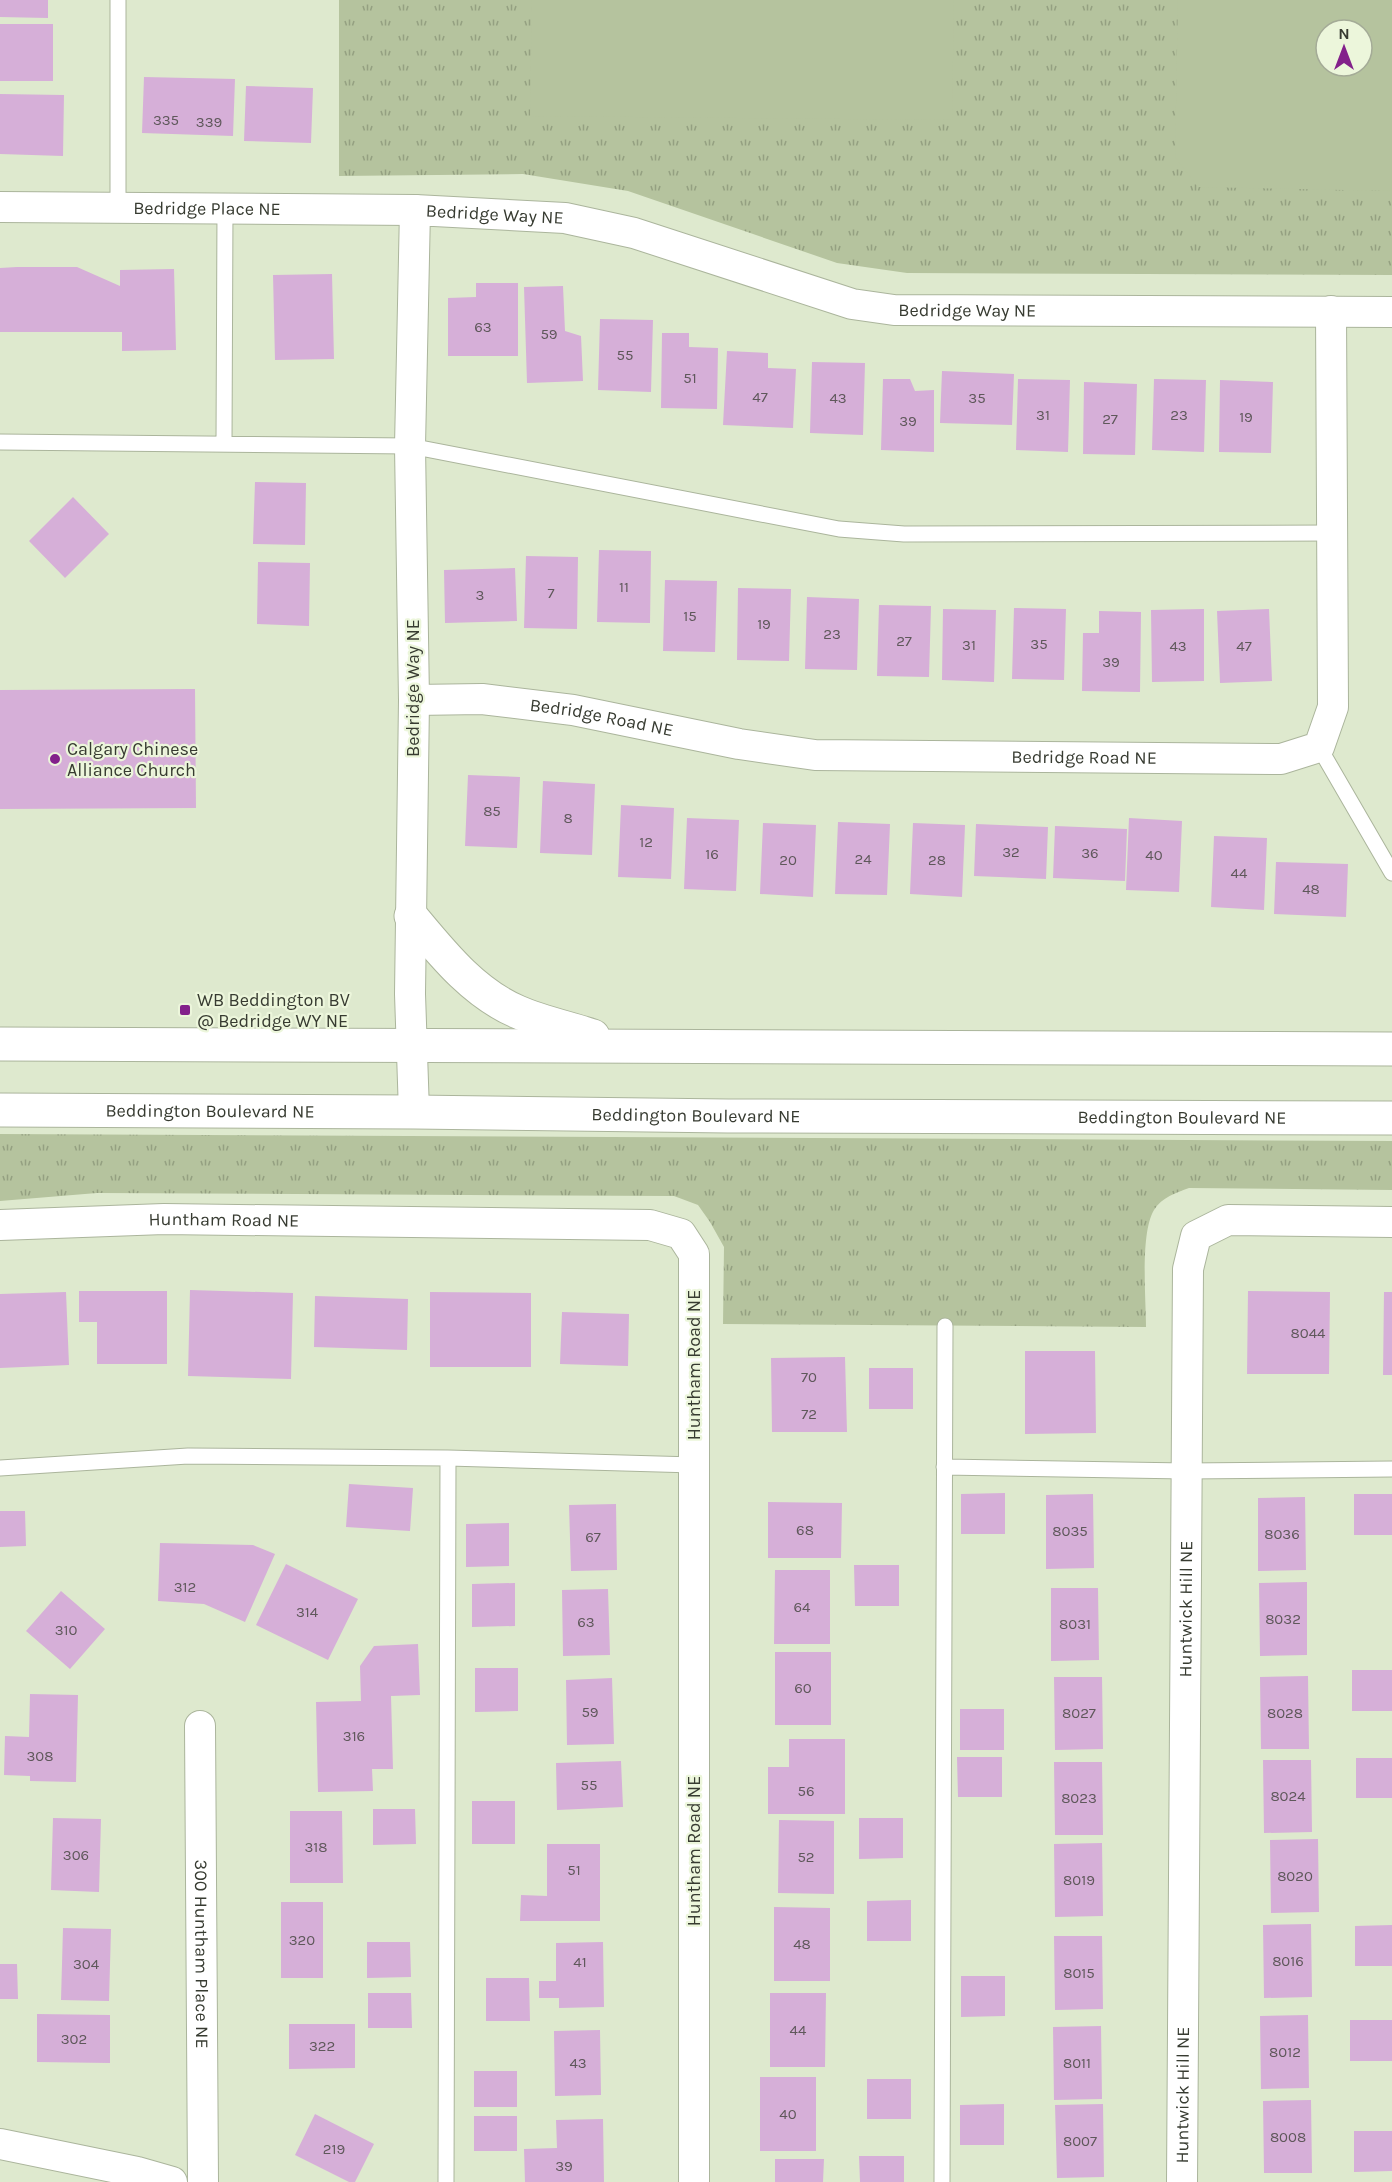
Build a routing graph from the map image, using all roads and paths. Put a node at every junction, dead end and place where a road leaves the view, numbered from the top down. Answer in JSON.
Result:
{"nodes":[{"id":1,"x":118,"y":0,"type":"edge"},
{"id":2,"x":0,"y":207,"type":"edge"},
{"id":3,"x":118,"y":207,"type":"junction"},
{"id":4,"x":225,"y":209,"type":"junction"},
{"id":5,"x":416,"y":210,"type":"junction"},
{"id":6,"x":1330,"y":311,"type":"junction"},
{"id":7,"x":1392,"y":312,"type":"edge"},
{"id":8,"x":0,"y":442,"type":"edge"},
{"id":9,"x":224,"y":444,"type":"junction"},
{"id":10,"x":410,"y":446,"type":"junction"},
{"id":11,"x":1332,"y":533,"type":"junction"},
{"id":12,"x":414,"y":700,"type":"junction"},
{"id":13,"x":1318,"y":747,"type":"junction"},
{"id":14,"x":1392,"y":873,"type":"edge"},
{"id":15,"x":411,"y":916,"type":"junction"},
{"id":16,"x":0,"y":1044,"type":"edge"},
{"id":17,"x":412,"y":1045,"type":"junction"},
{"id":18,"x":624,"y":1045,"type":"junction"},
{"id":19,"x":1392,"y":1049,"type":"edge"},
{"id":20,"x":0,"y":1110,"type":"edge"},
{"id":21,"x":414,"y":1112,"type":"junction"},
{"id":22,"x":1392,"y":1118,"type":"edge"},
{"id":23,"x":1392,"y":1222,"type":"edge"},
{"id":24,"x":0,"y":1226,"type":"edge"},
{"id":25,"x":945,"y":1326,"type":"dead end"},
{"id":26,"x":448,"y":1458,"type":"junction"},
{"id":27,"x":694,"y":1465,"type":"junction"},
{"id":28,"x":944,"y":1467,"type":"junction"},
{"id":29,"x":0,"y":1468,"type":"edge"},
{"id":30,"x":1392,"y":1469,"type":"edge"},
{"id":31,"x":1186,"y":1471,"type":"junction"},
{"id":32,"x":200,"y":1726,"type":"dead end"},
{"id":33,"x":0,"y":2144,"type":"edge"},
{"id":34,"x":172,"y":2182,"type":"edge"},
{"id":35,"x":203,"y":2182,"type":"edge"},
{"id":36,"x":446,"y":2182,"type":"edge"},
{"id":37,"x":694,"y":2182,"type":"edge"},
{"id":38,"x":942,"y":2182,"type":"edge"},
{"id":39,"x":1182,"y":2182,"type":"edge"}],
"edges":[{"from":1,"to":3,"type":"lane"},
{"from":2,"to":3,"type":"street","name":"Bedridge Place NE"},
{"from":3,"to":4,"type":"street","name":"Bedridge Place NE"},
{"from":4,"to":5,"type":"street","name":"Bedridge Place NE"},
{"from":4,"to":9,"type":"lane"},
{"from":5,"to":6,"type":"street","name":"Bedridge Way NE"},
{"from":5,"to":10,"type":"street","name":"Bedridge Way NE"},
{"from":6,"to":7,"type":"street","name":"Bedridge Way NE"},
{"from":6,"to":11,"type":"street"},
{"from":8,"to":9,"type":"lane"},
{"from":9,"to":10,"type":"lane"},
{"from":10,"to":11,"type":"lane"},
{"from":10,"to":12,"type":"street","name":"Bedridge Way NE"},
{"from":11,"to":13,"type":"street"},
{"from":12,"to":13,"type":"street","name":"Bedridge Road NE"},
{"from":12,"to":15,"type":"street","name":"Bedridge Way NE"},
{"from":13,"to":14,"type":"lane"},
{"from":15,"to":17,"type":"street","name":"Bedridge Way NE"},
{"from":15,"to":18,"type":"main road"},
{"from":16,"to":17,"type":"main road"},
{"from":17,"to":18,"type":"main road"},
{"from":17,"to":21,"type":"street","name":"Bedridge Way NE"},
{"from":18,"to":19,"type":"main road"},
{"from":20,"to":21,"type":"main road","name":"Beddington Boulevard NE"},
{"from":21,"to":22,"type":"main road","name":"Beddington Boulevard NE"},
{"from":23,"to":31,"type":"street","name":"Huntwick Hill NE"},
{"from":24,"to":27,"type":"street","name":"Huntham Road NE"},
{"from":25,"to":28,"type":"lane"},
{"from":26,"to":27,"type":"lane"},
{"from":26,"to":29,"type":"lane"},
{"from":26,"to":36,"type":"lane"},
{"from":27,"to":37,"type":"street","name":"Huntham Road NE"},
{"from":28,"to":31,"type":"lane"},
{"from":28,"to":38,"type":"lane"},
{"from":30,"to":31,"type":"lane"},
{"from":31,"to":39,"type":"street","name":"Huntwick Hill NE"},
{"from":32,"to":35,"type":"street","name":"300 Huntham Place NE"},
{"from":33,"to":34,"type":"street"}]}
